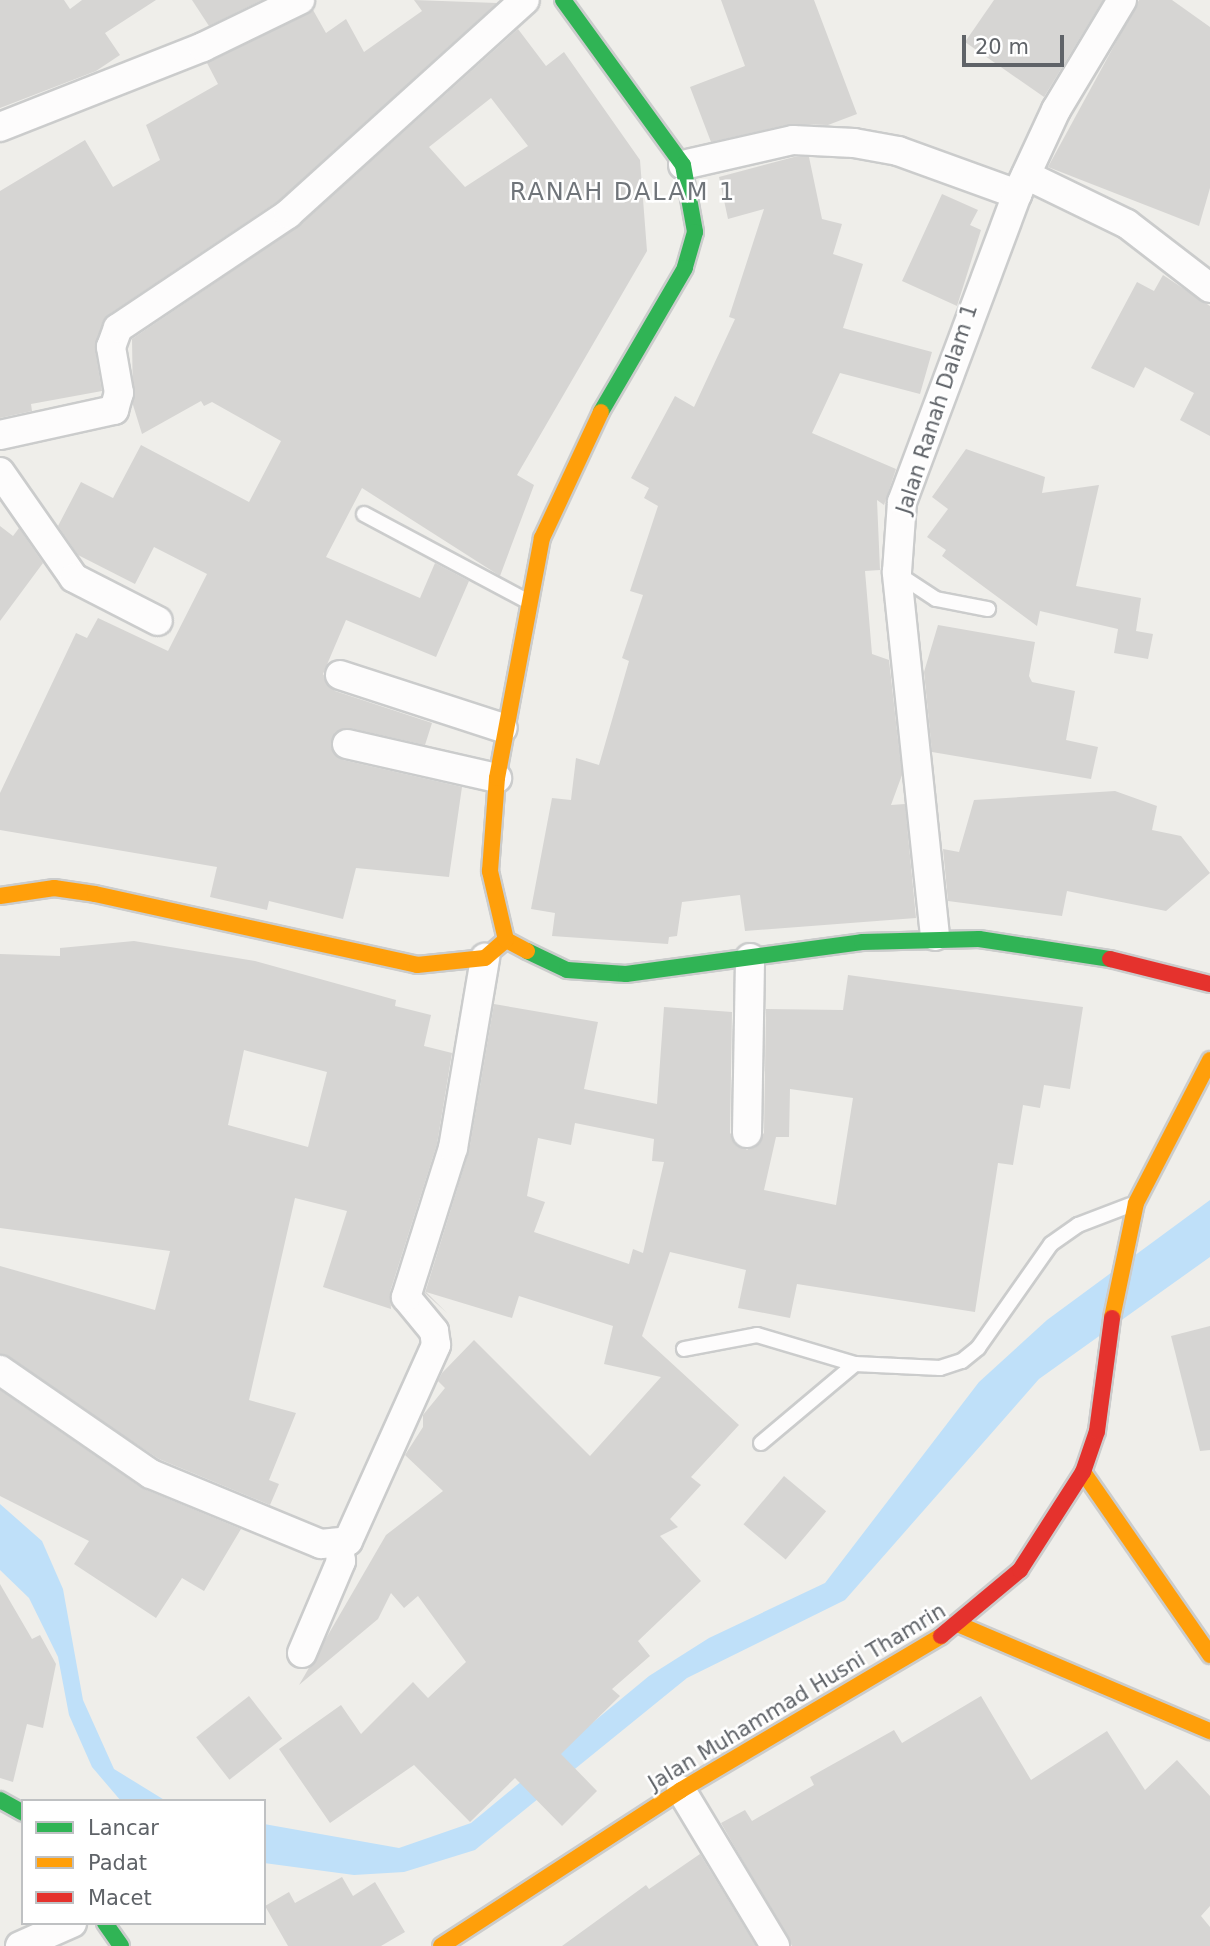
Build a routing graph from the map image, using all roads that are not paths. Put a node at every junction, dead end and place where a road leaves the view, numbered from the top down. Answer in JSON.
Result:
{"nodes":[{"id":1,"x":300,"y":0,"type":"edge"},
{"id":2,"x":525,"y":0,"type":"edge"},
{"id":3,"x":563,"y":0,"type":"edge"},
{"id":4,"x":1122,"y":0,"type":"edge"},
{"id":5,"x":0,"y":127,"type":"edge"},
{"id":6,"x":683,"y":165,"type":"junction"},
{"id":7,"x":1021,"y":184,"type":"junction"},
{"id":8,"x":1210,"y":288,"type":"edge"},
{"id":9,"x":0,"y":435,"type":"edge"},
{"id":10,"x":0,"y":472,"type":"edge"},
{"id":11,"x":364,"y":514,"type":"dead end"},
{"id":12,"x":897,"y":572,"type":"junction"},
{"id":13,"x":527,"y":601,"type":"junction"},
{"id":14,"x":988,"y":609,"type":"dead end"},
{"id":15,"x":158,"y":621,"type":"dead end"},
{"id":16,"x":340,"y":675,"type":"dead end"},
{"id":17,"x":503,"y":728,"type":"junction"},
{"id":18,"x":347,"y":744,"type":"dead end"},
{"id":19,"x":497,"y":778,"type":"junction"},
{"id":20,"x":0,"y":896,"type":"edge"},
{"id":21,"x":935,"y":936,"type":"junction"},
{"id":22,"x":496,"y":949,"type":"junction"},
{"id":23,"x":750,"y":958,"type":"junction"},
{"id":24,"x":1210,"y":984,"type":"edge"},
{"id":25,"x":1210,"y":1060,"type":"edge"},
{"id":26,"x":747,"y":1133,"type":"dead end"},
{"id":27,"x":1136,"y":1203,"type":"junction"},
{"id":28,"x":684,"y":1349,"type":"dead end"},
{"id":29,"x":855,"y":1364,"type":"junction"},
{"id":30,"x":0,"y":1370,"type":"edge"},
{"id":31,"x":761,"y":1443,"type":"dead end"},
{"id":32,"x":1083,"y":1472,"type":"junction"},
{"id":33,"x":340,"y":1546,"type":"junction"},
{"id":34,"x":960,"y":1625,"type":"junction"},
{"id":35,"x":302,"y":1653,"type":"dead end"},
{"id":36,"x":1210,"y":1655,"type":"edge"},
{"id":37,"x":1210,"y":1731,"type":"edge"},
{"id":38,"x":681,"y":1790,"type":"junction"},
{"id":39,"x":0,"y":1800,"type":"edge"},
{"id":40,"x":21,"y":1813,"type":"edge"},
{"id":41,"x":67,"y":1925,"type":"edge"},
{"id":42,"x":106,"y":1925,"type":"edge"},
{"id":43,"x":20,"y":1946,"type":"edge"},
{"id":44,"x":121,"y":1946,"type":"edge"},
{"id":45,"x":441,"y":1946,"type":"edge"},
{"id":46,"x":775,"y":1946,"type":"edge"}],
"edges":[{"from":1,"to":5,"type":"street"},
{"from":2,"to":9,"type":"street"},
{"from":3,"to":6,"type":"street"},
{"from":4,"to":7,"type":"street","name":"Jalan Ranah Dalam 1"},
{"from":6,"to":7,"type":"street"},
{"from":6,"to":13,"type":"street"},
{"from":7,"to":8,"type":"street"},
{"from":7,"to":12,"type":"street","name":"Jalan Ranah Dalam 1"},
{"from":10,"to":15,"type":"street"},
{"from":11,"to":13,"type":"lane"},
{"from":12,"to":14,"type":"lane"},
{"from":12,"to":21,"type":"street","name":"Jalan Ranah Dalam 1"},
{"from":13,"to":17,"type":"street"},
{"from":16,"to":17,"type":"street"},
{"from":17,"to":19,"type":"street"},
{"from":18,"to":19,"type":"street"},
{"from":19,"to":22,"type":"street"},
{"from":20,"to":22,"type":"street"},
{"from":21,"to":23,"type":"street"},
{"from":21,"to":24,"type":"street"},
{"from":22,"to":23,"type":"street"},
{"from":22,"to":33,"type":"street"},
{"from":23,"to":26,"type":"street"},
{"from":25,"to":27,"type":"street","name":"Jalan Muhammad Husni Thamrin"},
{"from":27,"to":29,"type":"lane"},
{"from":27,"to":32,"type":"street","name":"Jalan Muhammad Husni Thamrin"},
{"from":28,"to":29,"type":"lane"},
{"from":29,"to":31,"type":"lane"},
{"from":30,"to":33,"type":"street"},
{"from":32,"to":34,"type":"street","name":"Jalan Muhammad Husni Thamrin"},
{"from":32,"to":36,"type":"street"},
{"from":33,"to":35,"type":"street"},
{"from":34,"to":37,"type":"street"},
{"from":34,"to":38,"type":"street","name":"Jalan Muhammad Husni Thamrin"},
{"from":38,"to":45,"type":"street","name":"Jalan Muhammad Husni Thamrin"},
{"from":38,"to":46,"type":"street"},
{"from":39,"to":40,"type":"street"},
{"from":41,"to":43,"type":"street"},
{"from":42,"to":44,"type":"street"}]}
